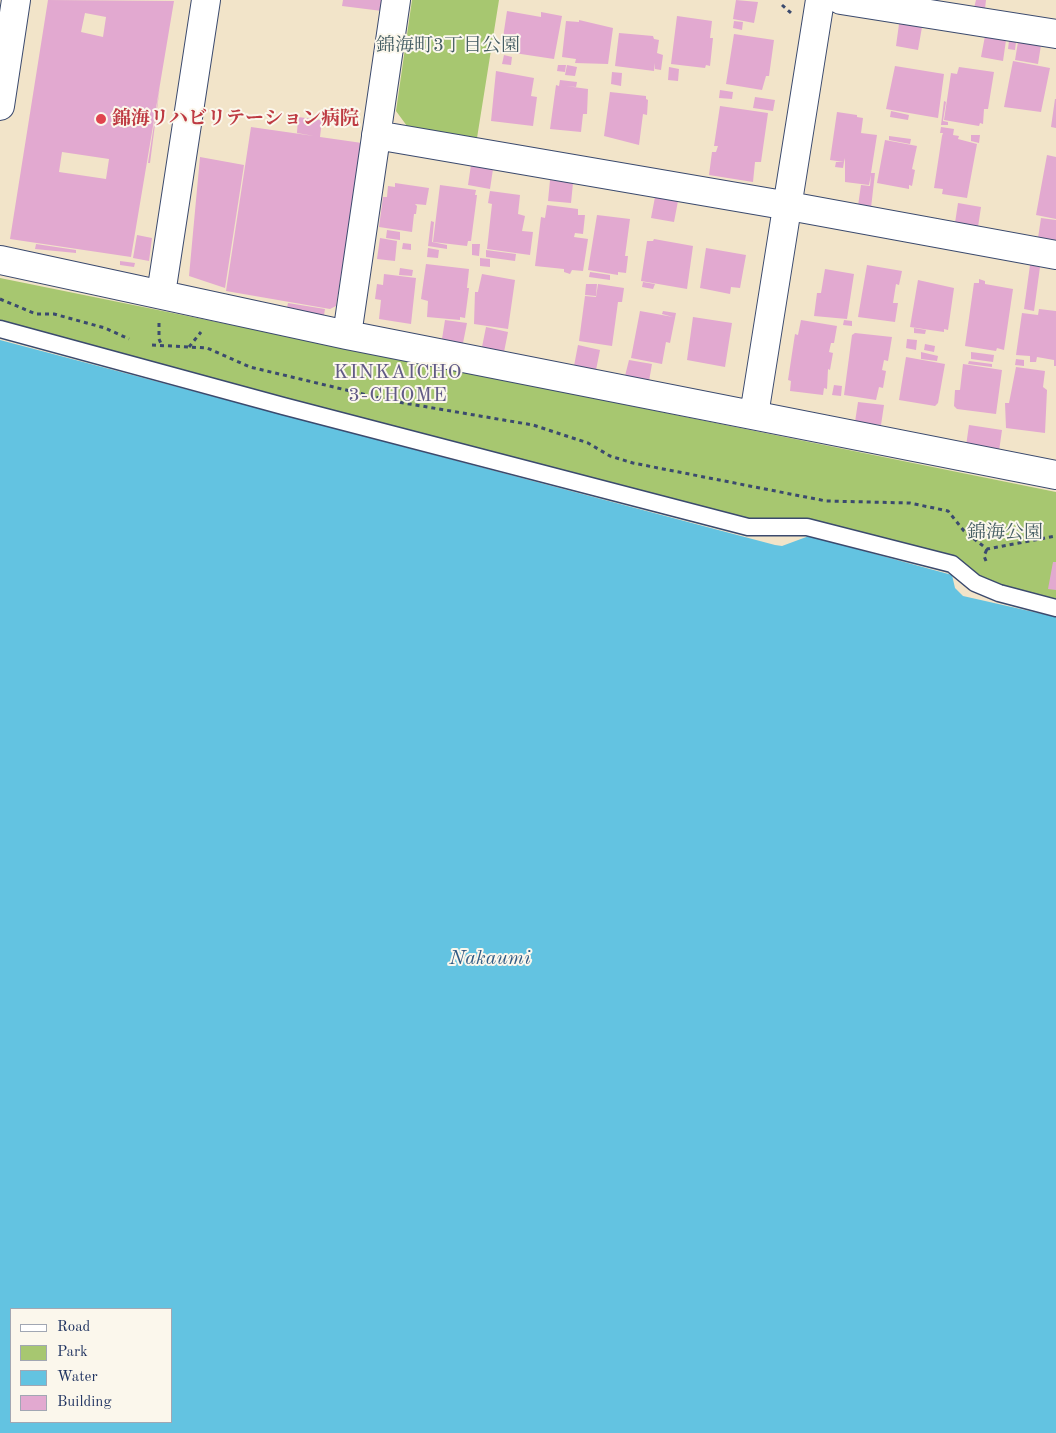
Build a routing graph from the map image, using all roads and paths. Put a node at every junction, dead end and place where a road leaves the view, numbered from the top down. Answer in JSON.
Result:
{"nodes":[{"id":1,"x":16,"y":0,"type":"edge"},
{"id":2,"x":206,"y":0,"type":"edge"},
{"id":3,"x":396,"y":0,"type":"edge"},
{"id":4,"x":820,"y":0,"type":"edge"},
{"id":5,"x":841,"y":0,"type":"edge"},
{"id":6,"x":1056,"y":34,"type":"edge"},
{"id":7,"x":0,"y":106,"type":"edge"},
{"id":8,"x":376,"y":135,"type":"junction"},
{"id":9,"x":788,"y":206,"type":"junction"},
{"id":10,"x":1056,"y":255,"type":"edge"},
{"id":11,"x":0,"y":260,"type":"edge"},
{"id":12,"x":162,"y":294,"type":"junction"},
{"id":13,"x":0,"y":299,"type":"edge"},
{"id":14,"x":0,"y":329,"type":"edge"},
{"id":15,"x":347,"y":335,"type":"junction"},
{"id":16,"x":132,"y":340,"type":"dead end"},
{"id":17,"x":147,"y":345,"type":"dead end"},
{"id":18,"x":754,"y":415,"type":"junction"},
{"id":19,"x":1056,"y":475,"type":"edge"},
{"id":20,"x":1056,"y":536,"type":"edge"},
{"id":21,"x":1056,"y":608,"type":"edge"}],
"edges":[{"from":1,"to":7,"type":"street"},
{"from":2,"to":12,"type":"street"},
{"from":3,"to":8,"type":"street"},
{"from":4,"to":9,"type":"street"},
{"from":5,"to":6,"type":"street"},
{"from":8,"to":9,"type":"street"},
{"from":8,"to":15,"type":"street"},
{"from":9,"to":10,"type":"street"},
{"from":9,"to":18,"type":"street"},
{"from":11,"to":12,"type":"street"},
{"from":12,"to":15,"type":"street"},
{"from":13,"to":16,"type":"path"},
{"from":14,"to":21,"type":"lane"},
{"from":15,"to":18,"type":"street"},
{"from":17,"to":20,"type":"path"},
{"from":18,"to":19,"type":"street"}]}
